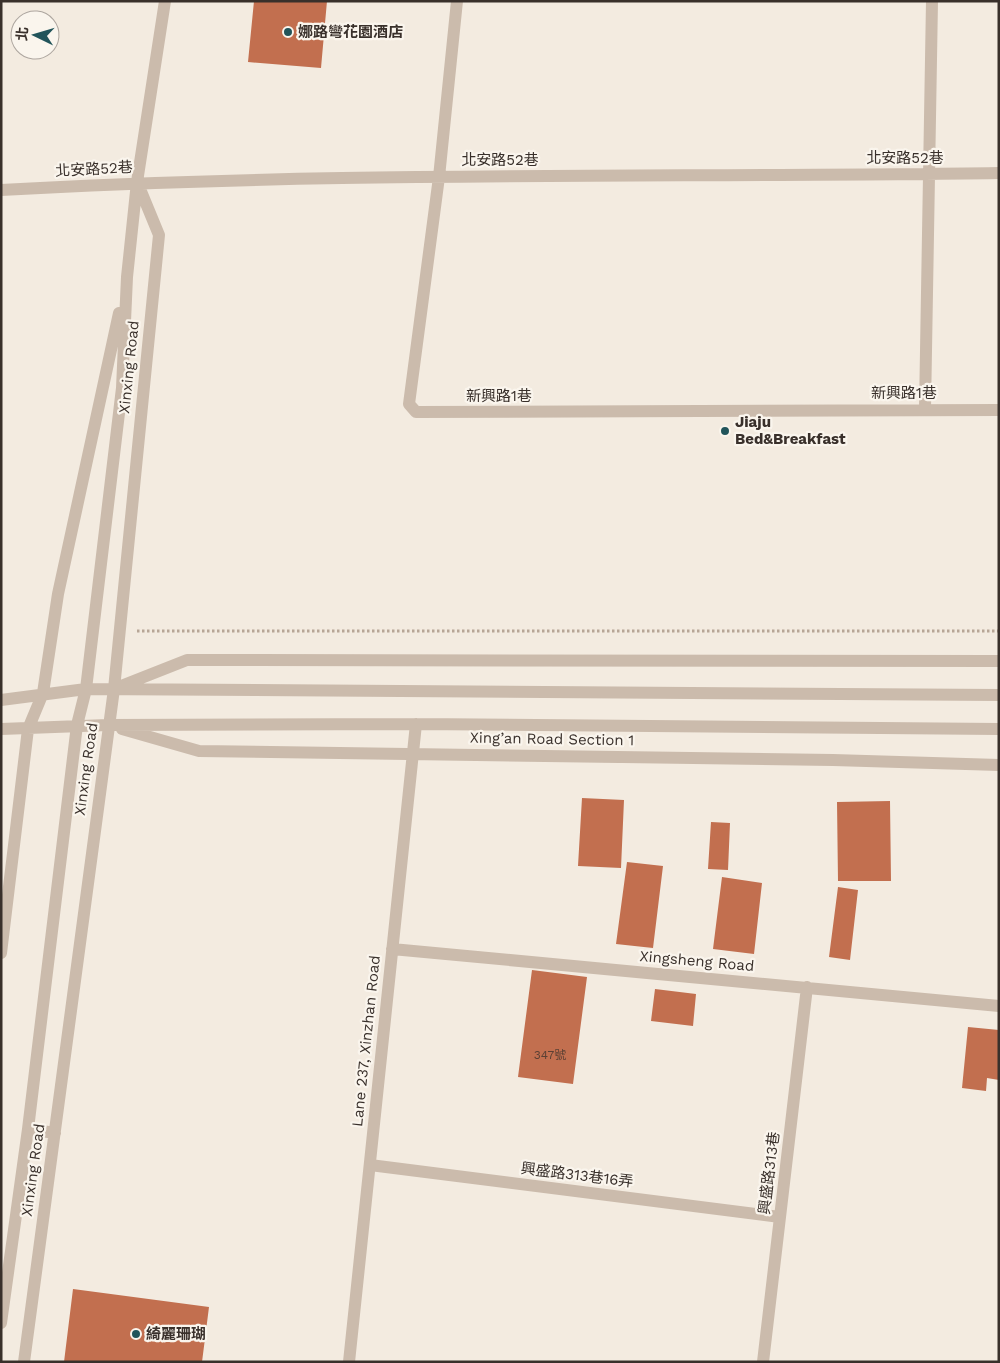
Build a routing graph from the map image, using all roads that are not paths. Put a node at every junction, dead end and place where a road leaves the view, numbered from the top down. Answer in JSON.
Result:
{"nodes":[{"id":1,"x":165,"y":1,"type":"edge"},
{"id":2,"x":456,"y":1,"type":"edge"},
{"id":3,"x":932,"y":1,"type":"edge"},
{"id":4,"x":999,"y":173,"type":"edge"},
{"id":5,"x":929,"y":174,"type":"junction"},
{"id":6,"x":439,"y":176,"type":"junction"},
{"id":7,"x":137,"y":182,"type":"junction"},
{"id":8,"x":1,"y":190,"type":"edge"},
{"id":9,"x":127,"y":277,"type":"junction"},
{"id":10,"x":925,"y":409,"type":"junction"},
{"id":11,"x":999,"y":410,"type":"edge"},
{"id":12,"x":999,"y":661,"type":"edge"},
{"id":13,"x":86,"y":689,"type":"junction"},
{"id":14,"x":114,"y":689,"type":"junction"},
{"id":15,"x":44,"y":693,"type":"junction"},
{"id":16,"x":999,"y":695,"type":"edge"},
{"id":17,"x":1,"y":700,"type":"edge"},
{"id":18,"x":416,"y":724,"type":"junction"},
{"id":19,"x":77,"y":725,"type":"junction"},
{"id":20,"x":108,"y":725,"type":"junction"},
{"id":21,"x":1,"y":729,"type":"edge"},
{"id":22,"x":28,"y":729,"type":"junction"},
{"id":23,"x":999,"y":729,"type":"edge"},
{"id":24,"x":413,"y":753,"type":"junction"},
{"id":25,"x":999,"y":765,"type":"edge"},
{"id":26,"x":392,"y":949,"type":"junction"},
{"id":27,"x":1,"y":953,"type":"edge"},
{"id":28,"x":807,"y":987,"type":"junction"},
{"id":29,"x":999,"y":1006,"type":"edge"},
{"id":30,"x":28,"y":1129,"type":"junction"},
{"id":31,"x":55,"y":1133,"type":"junction"},
{"id":32,"x":370,"y":1165,"type":"junction"},
{"id":33,"x":780,"y":1217,"type":"junction"},
{"id":34,"x":1,"y":1323,"type":"edge"},
{"id":35,"x":24,"y":1362,"type":"edge"},
{"id":36,"x":349,"y":1362,"type":"edge"},
{"id":37,"x":764,"y":1362,"type":"edge"}],
"edges":[{"from":1,"to":7,"type":"street","name":"Xinxing Road"},
{"from":2,"to":6,"type":"street","name":"新興路1巷"},
{"from":3,"to":5,"type":"street"},
{"from":4,"to":5,"type":"street","name":"北安路52巷"},
{"from":5,"to":6,"type":"street","name":"北安路52巷"},
{"from":5,"to":10,"type":"street"},
{"from":6,"to":7,"type":"street","name":"北安路52巷"},
{"from":6,"to":10,"type":"street","name":"新興路1巷"},
{"from":7,"to":8,"type":"street","name":"北安路52巷"},
{"from":7,"to":9,"type":"street","name":"Xinxing Road"},
{"from":7,"to":14,"type":"street","name":"Xinxing Road"},
{"from":9,"to":13,"type":"street","name":"Xinxing Road"},
{"from":9,"to":15,"type":"street","name":"Xinxing Road"},
{"from":10,"to":11,"type":"street","name":"新興路1巷"},
{"from":12,"to":14,"type":"street"},
{"from":13,"to":14,"type":"street"},
{"from":13,"to":15,"type":"street"},
{"from":13,"to":19,"type":"street","name":"Xinxing Road"},
{"from":14,"to":16,"type":"street"},
{"from":14,"to":20,"type":"street","name":"Xinxing Road"},
{"from":15,"to":17,"type":"street"},
{"from":15,"to":22,"type":"street","name":"Xinxing Road"},
{"from":18,"to":20,"type":"street","name":"Xing’an Road Section 1"},
{"from":18,"to":23,"type":"street","name":"Xing’an Road Section 1"},
{"from":18,"to":24,"type":"street","name":"Lane 237, Xinzhan Road"},
{"from":19,"to":20,"type":"street","name":"Xing’an Road Section 1"},
{"from":19,"to":22,"type":"street","name":"Xing’an Road Section 1"},
{"from":19,"to":30,"type":"street","name":"Xinxing Road"},
{"from":20,"to":24,"type":"street","name":"Xing’an Road Section 1"},
{"from":20,"to":31,"type":"street","name":"Xinxing Road"},
{"from":21,"to":22,"type":"street","name":"Xing’an Road Section 1"},
{"from":22,"to":27,"type":"street","name":"Xinxing Road"},
{"from":24,"to":25,"type":"street","name":"Xing’an Road Section 1"},
{"from":24,"to":26,"type":"street","name":"Lane 237, Xinzhan Road"},
{"from":26,"to":28,"type":"street","name":"Xingsheng Road"},
{"from":26,"to":32,"type":"street","name":"Lane 237, Xinzhan Road"},
{"from":28,"to":29,"type":"street","name":"Xingsheng Road"},
{"from":28,"to":33,"type":"street","name":"興盛路313巷"},
{"from":30,"to":31,"type":"street"},
{"from":30,"to":34,"type":"street","name":"Xinxing Road"},
{"from":31,"to":35,"type":"street","name":"Xinxing Road"},
{"from":32,"to":33,"type":"street","name":"興盛路313巷16弄"},
{"from":32,"to":36,"type":"street","name":"Lane 237, Xinzhan Road"},
{"from":33,"to":37,"type":"street","name":"興盛路313巷"}]}
